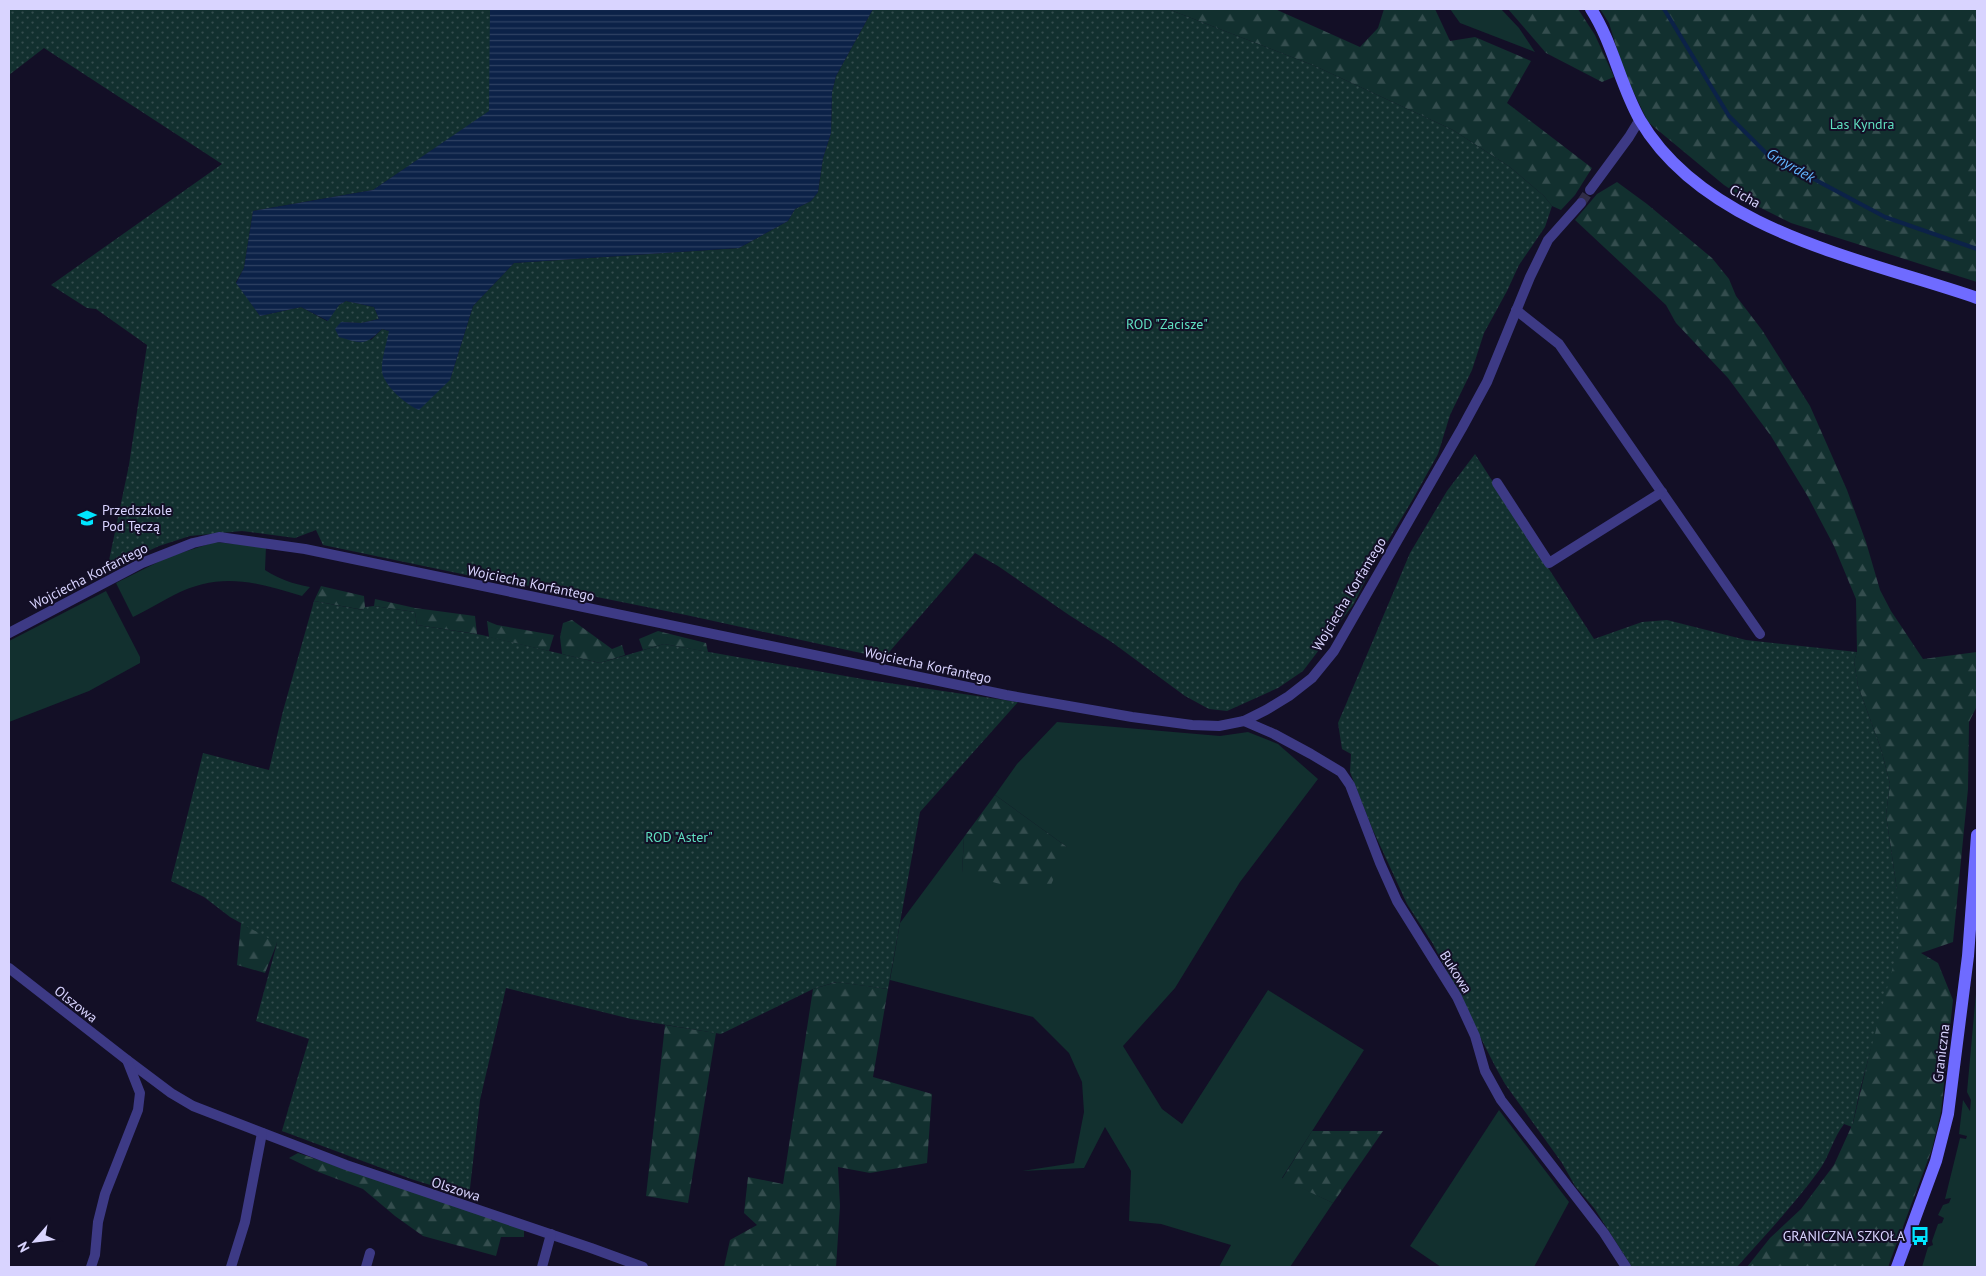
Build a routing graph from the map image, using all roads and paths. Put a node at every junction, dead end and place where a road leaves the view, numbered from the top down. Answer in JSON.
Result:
{"nodes":[{"id":1,"x":1591,"y":9,"type":"edge"},
{"id":2,"x":1640,"y":119,"type":"junction"},
{"id":3,"x":1590,"y":190,"type":"tunnel mouth"},
{"id":4,"x":1580,"y":203,"type":"tunnel mouth"},
{"id":5,"x":1977,"y":298,"type":"edge"},
{"id":6,"x":1516,"y":310,"type":"junction"},
{"id":7,"x":1497,"y":483,"type":"dead end"},
{"id":8,"x":1662,"y":492,"type":"junction"},
{"id":9,"x":9,"y":633,"type":"edge"},
{"id":10,"x":1760,"y":634,"type":"dead end"},
{"id":11,"x":1244,"y":720,"type":"junction"},
{"id":12,"x":1977,"y":835,"type":"edge"},
{"id":13,"x":9,"y":968,"type":"edge"},
{"id":14,"x":126,"y":1060,"type":"junction"},
{"id":15,"x":262,"y":1133,"type":"junction"},
{"id":16,"x":551,"y":1234,"type":"junction"},
{"id":17,"x":370,"y":1253,"type":"dead end"},
{"id":18,"x":233,"y":1256,"type":"junction"},
{"id":19,"x":91,"y":1267,"type":"edge"},
{"id":20,"x":226,"y":1267,"type":"edge"},
{"id":21,"x":231,"y":1267,"type":"edge"},
{"id":22,"x":366,"y":1267,"type":"edge"},
{"id":23,"x":542,"y":1267,"type":"edge"},
{"id":24,"x":643,"y":1267,"type":"edge"},
{"id":25,"x":1626,"y":1267,"type":"edge"},
{"id":26,"x":1897,"y":1267,"type":"edge"}],
"edges":[{"from":1,"to":2,"type":"street","name":"Cicha"},
{"from":2,"to":3,"type":"street"},
{"from":2,"to":5,"type":"street","name":"Cicha"},
{"from":4,"to":6,"type":"street","name":"Wojciecha Korfantego"},
{"from":6,"to":8,"type":"street"},
{"from":6,"to":11,"type":"street","name":"Wojciecha Korfantego"},
{"from":7,"to":8,"type":"street"},
{"from":8,"to":10,"type":"street"},
{"from":9,"to":11,"type":"street","name":"Wojciecha Korfantego"},
{"from":11,"to":25,"type":"street","name":"Bukowa"},
{"from":12,"to":26,"type":"street","name":"Graniczna"},
{"from":13,"to":14,"type":"street","name":"Olszowa"},
{"from":14,"to":15,"type":"street","name":"Olszowa"},
{"from":14,"to":19,"type":"street","name":"Olszowa"},
{"from":15,"to":16,"type":"street","name":"Olszowa"},
{"from":15,"to":18,"type":"street"},
{"from":16,"to":23,"type":"street"},
{"from":16,"to":24,"type":"street","name":"Olszowa"},
{"from":17,"to":22,"type":"street"},
{"from":18,"to":20,"type":"street"},
{"from":18,"to":21,"type":"street"}]}
